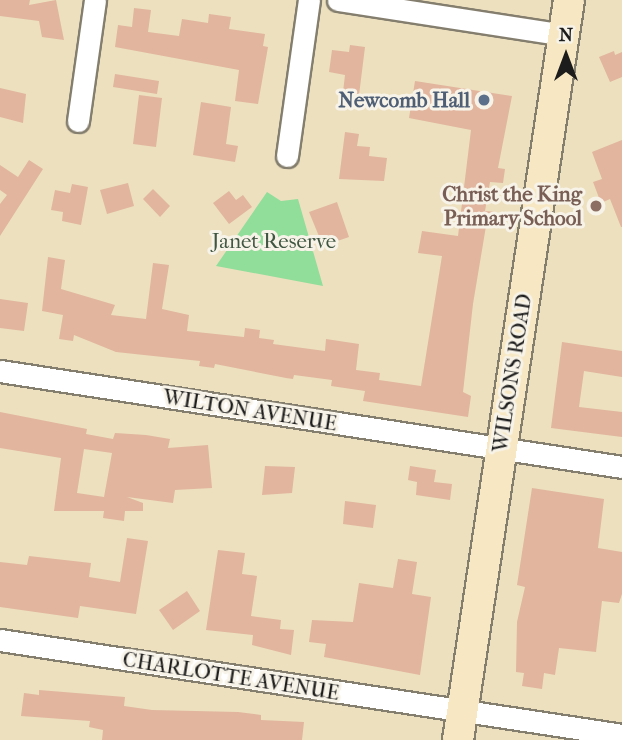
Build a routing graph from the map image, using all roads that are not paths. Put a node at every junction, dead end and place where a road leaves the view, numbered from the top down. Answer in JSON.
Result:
{"nodes":[{"id":1,"x":95,"y":0,"type":"edge"},
{"id":2,"x":309,"y":0,"type":"edge"},
{"id":3,"x":338,"y":0,"type":"edge"},
{"id":4,"x":569,"y":2,"type":"edge"},
{"id":5,"x":563,"y":35,"type":"junction"},
{"id":6,"x":78,"y":121,"type":"dead end"},
{"id":7,"x":287,"y":156,"type":"dead end"},
{"id":8,"x":0,"y":370,"type":"edge"},
{"id":9,"x":501,"y":448,"type":"junction"},
{"id":10,"x":622,"y":467,"type":"edge"},
{"id":11,"x":1,"y":645,"type":"edge"},
{"id":12,"x":460,"y":726,"type":"edge"},
{"id":13,"x":622,"y":735,"type":"edge"}],
"edges":[{"from":1,"to":6,"type":"street"},
{"from":2,"to":7,"type":"street"},
{"from":3,"to":5,"type":"street"},
{"from":4,"to":5,"type":"street","name":"WILSONS ROAD"},
{"from":5,"to":9,"type":"street","name":"WILSONS ROAD"},
{"from":8,"to":9,"type":"street","name":"WILTON AVENUE"},
{"from":9,"to":10,"type":"street","name":"WILTON AVENUE"},
{"from":9,"to":12,"type":"street","name":"WILSONS ROAD"},
{"from":11,"to":12,"type":"street","name":"CHARLOTTE AVENUE"},
{"from":12,"to":13,"type":"street","name":"CHARLOTTE AVENUE"}]}
